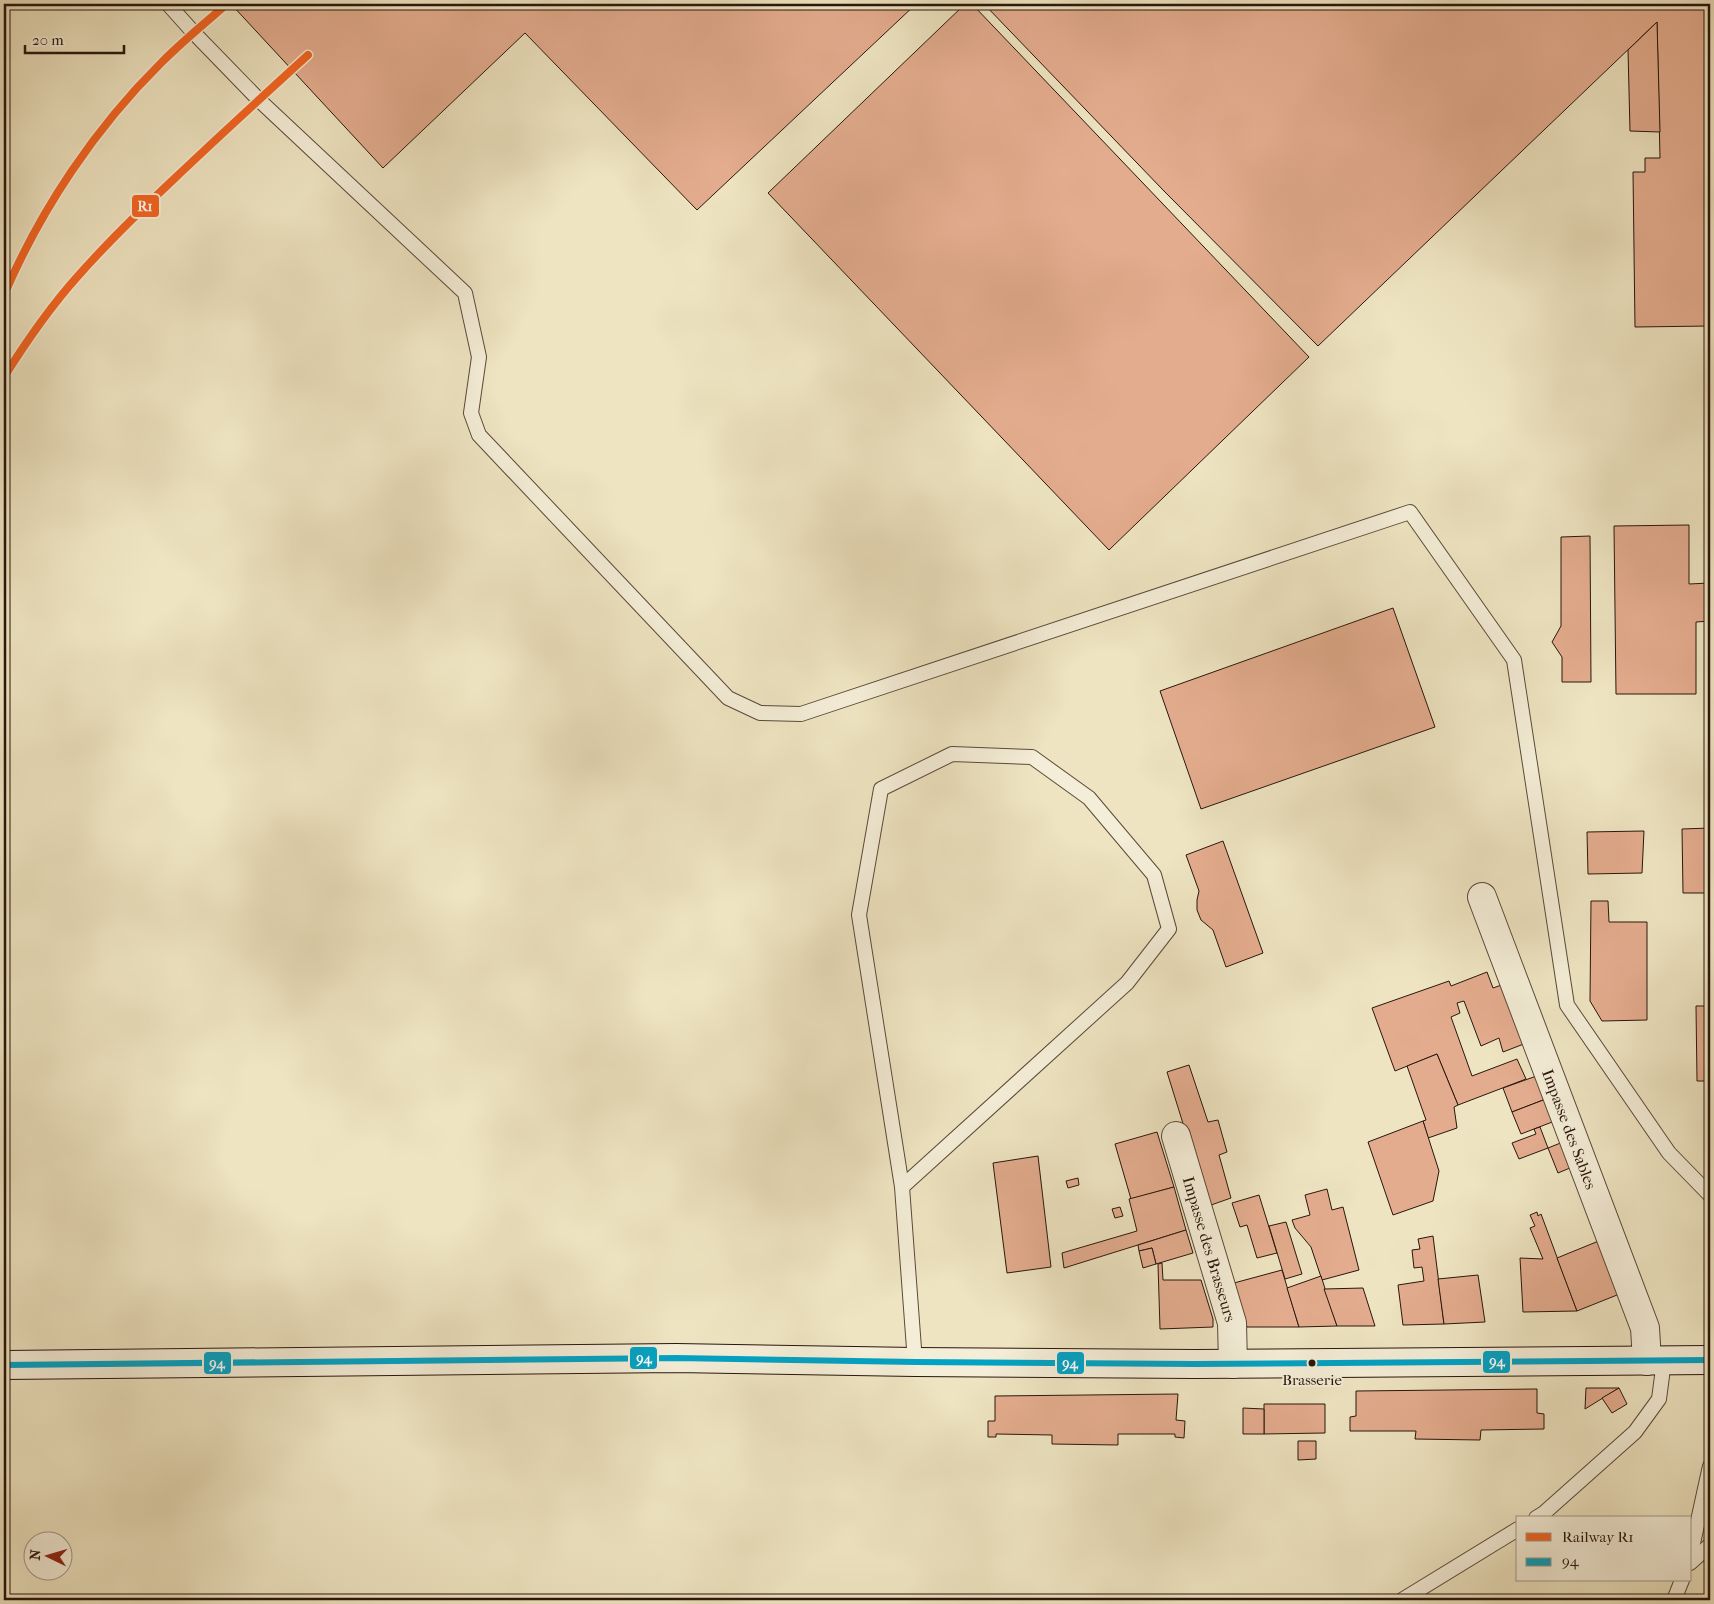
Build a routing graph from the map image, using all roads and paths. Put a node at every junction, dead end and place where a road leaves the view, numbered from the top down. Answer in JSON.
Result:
{"nodes":[{"id":1,"x":168,"y":4,"type":"edge"},
{"id":2,"x":1482,"y":897,"type":"dead end"},
{"id":3,"x":1176,"y":1136,"type":"dead end"},
{"id":4,"x":902,"y":1187,"type":"junction"},
{"id":5,"x":1710,"y":1195,"type":"edge"},
{"id":6,"x":1710,"y":1360,"type":"edge"},
{"id":7,"x":1655,"y":1361,"type":"junction"},
{"id":8,"x":916,"y":1362,"type":"junction"},
{"id":9,"x":1233,"y":1364,"type":"junction"},
{"id":10,"x":4,"y":1365,"type":"edge"},
{"id":11,"x":1710,"y":1466,"type":"edge"},
{"id":12,"x":1539,"y":1516,"type":"edge"},
{"id":13,"x":1516,"y":1530,"type":"edge"},
{"id":14,"x":1710,"y":1545,"type":"edge"},
{"id":15,"x":1692,"y":1548,"type":"edge"},
{"id":16,"x":1692,"y":1560,"type":"edge"},
{"id":17,"x":1681,"y":1582,"type":"edge"},
{"id":18,"x":1402,"y":1600,"type":"edge"},
{"id":19,"x":1674,"y":1600,"type":"edge"}],
"edges":[{"from":1,"to":5,"type":"lane"},
{"from":2,"to":7,"type":"main road","name":"Impasse des Sables"},
{"from":3,"to":9,"type":"main road","name":"Impasse des Brasseurs"},
{"from":4,"to":4,"type":"lane"},
{"from":4,"to":8,"type":"lane"},
{"from":6,"to":7,"type":"main road"},
{"from":7,"to":9,"type":"main road"},
{"from":7,"to":12,"type":"lane"},
{"from":8,"to":9,"type":"main road"},
{"from":8,"to":10,"type":"main road"},
{"from":11,"to":15,"type":"lane"},
{"from":13,"to":18,"type":"lane"},
{"from":14,"to":16,"type":"lane"},
{"from":17,"to":19,"type":"lane"}]}
